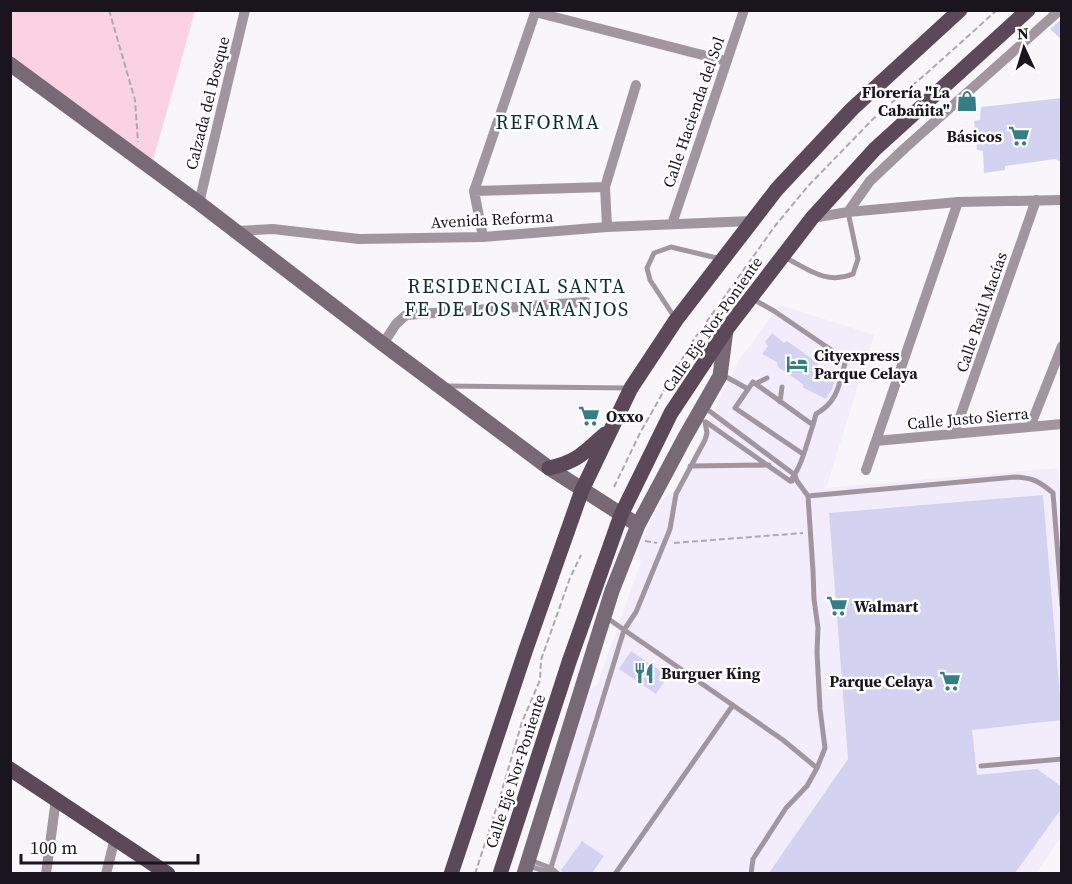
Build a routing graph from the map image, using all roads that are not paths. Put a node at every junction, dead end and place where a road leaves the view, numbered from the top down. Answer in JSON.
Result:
{"nodes":[{"id":1,"x":245,"y":10,"type":"edge"},
{"id":2,"x":744,"y":10,"type":"edge"},
{"id":3,"x":960,"y":10,"type":"edge"},
{"id":4,"x":1028,"y":10,"type":"edge"},
{"id":5,"x":1060,"y":10,"type":"edge"},
{"id":6,"x":536,"y":11,"type":"edge"},
{"id":7,"x":726,"y":61,"type":"junction"},
{"id":8,"x":10,"y":64,"type":"edge"},
{"id":9,"x":636,"y":85,"type":"dead end"},
{"id":10,"x":605,"y":187,"type":"junction"},
{"id":11,"x":474,"y":191,"type":"junction"},
{"id":12,"x":1036,"y":200,"type":"junction"},
{"id":13,"x":1062,"y":200,"type":"edge"},
{"id":14,"x":958,"y":202,"type":"junction"},
{"id":15,"x":199,"y":203,"type":"junction"},
{"id":16,"x":848,"y":212,"type":"junction"},
{"id":17,"x":812,"y":218,"type":"junction"},
{"id":18,"x":751,"y":222,"type":"junction"},
{"id":19,"x":672,"y":224,"type":"junction"},
{"id":20,"x":608,"y":227,"type":"junction"},
{"id":21,"x":236,"y":231,"type":"junction"},
{"id":22,"x":483,"y":237,"type":"junction"},
{"id":23,"x":782,"y":257,"type":"junction"},
{"id":24,"x":723,"y":259,"type":"junction"},
{"id":25,"x":751,"y":297,"type":"junction"},
{"id":26,"x":586,"y":302,"type":"dead end"},
{"id":27,"x":676,"y":321,"type":"junction"},
{"id":28,"x":726,"y":330,"type":"junction"},
{"id":29,"x":383,"y":344,"type":"junction"},
{"id":30,"x":1062,"y":346,"type":"edge"},
{"id":31,"x":720,"y":373,"type":"junction"},
{"id":32,"x":767,"y":378,"type":"dead end"},
{"id":33,"x":755,"y":384,"type":"junction"},
{"id":34,"x":440,"y":386,"type":"junction"},
{"id":35,"x":782,"y":387,"type":"dead end"},
{"id":36,"x":631,"y":388,"type":"junction"},
{"id":37,"x":748,"y":389,"type":"junction"},
{"id":38,"x":780,"y":402,"type":"junction"},
{"id":39,"x":701,"y":415,"type":"junction"},
{"id":40,"x":1062,"y":424,"type":"edge"},
{"id":41,"x":813,"y":425,"type":"junction"},
{"id":42,"x":1030,"y":427,"type":"junction"},
{"id":43,"x":612,"y":428,"type":"junction"},
{"id":44,"x":954,"y":434,"type":"junction"},
{"id":45,"x":876,"y":441,"type":"junction"},
{"id":46,"x":802,"y":454,"type":"junction"},
{"id":47,"x":781,"y":464,"type":"junction"},
{"id":48,"x":769,"y":465,"type":"junction"},
{"id":49,"x":690,"y":466,"type":"junction"},
{"id":50,"x":549,"y":468,"type":"junction"},
{"id":51,"x":866,"y":470,"type":"dead end"},
{"id":52,"x":796,"y":478,"type":"junction"},
{"id":53,"x":582,"y":490,"type":"junction"},
{"id":54,"x":808,"y":496,"type":"junction"},
{"id":55,"x":621,"y":515,"type":"junction"},
{"id":56,"x":638,"y":525,"type":"junction"},
{"id":57,"x":1062,"y":606,"type":"edge"},
{"id":58,"x":605,"y":616,"type":"junction"},
{"id":59,"x":624,"y":630,"type":"junction"},
{"id":60,"x":733,"y":705,"type":"junction"},
{"id":61,"x":1062,"y":759,"type":"edge"},
{"id":62,"x":981,"y":766,"type":"dead end"},
{"id":63,"x":817,"y":768,"type":"junction"},
{"id":64,"x":10,"y":769,"type":"edge"},
{"id":65,"x":56,"y":799,"type":"junction"},
{"id":66,"x":115,"y":838,"type":"junction"},
{"id":67,"x":526,"y":866,"type":"edge"},
{"id":68,"x":551,"y":872,"type":"edge"},
{"id":69,"x":46,"y":873,"type":"edge"},
{"id":70,"x":106,"y":873,"type":"edge"},
{"id":71,"x":168,"y":873,"type":"edge"},
{"id":72,"x":451,"y":873,"type":"edge"},
{"id":73,"x":500,"y":873,"type":"edge"},
{"id":74,"x":558,"y":873,"type":"edge"},
{"id":75,"x":615,"y":873,"type":"edge"},
{"id":76,"x":751,"y":873,"type":"edge"}],
"edges":[{"from":1,"to":15,"type":"street","name":"Calzada del Bosque"},
{"from":2,"to":7,"type":"street","name":"Calle Hacienda del Sol"},
{"from":3,"to":18,"type":"main road","name":"Calle Eje Nor-Poniente"},
{"from":4,"to":17,"type":"main road","name":"Calle Eje Nor-Poniente"},
{"from":5,"to":16,"type":"street"},
{"from":6,"to":7,"type":"street"},
{"from":6,"to":11,"type":"street"},
{"from":7,"to":19,"type":"street","name":"Calle Hacienda del Sol"},
{"from":8,"to":15,"type":"main road"},
{"from":9,"to":10,"type":"street"},
{"from":10,"to":11,"type":"street"},
{"from":10,"to":20,"type":"street"},
{"from":11,"to":22,"type":"street"},
{"from":12,"to":13,"type":"street"},
{"from":12,"to":14,"type":"street"},
{"from":12,"to":44,"type":"street","name":"Calle Raúl Macías"},
{"from":14,"to":16,"type":"street"},
{"from":14,"to":45,"type":"street"},
{"from":15,"to":21,"type":"main road"},
{"from":16,"to":17,"type":"street"},
{"from":16,"to":23,"type":"lane"},
{"from":17,"to":23,"type":"main road","name":"Calle Eje Nor-Poniente"},
{"from":18,"to":19,"type":"street","name":"Avenida Reforma"},
{"from":18,"to":24,"type":"main road","name":"Calle Eje Nor-Poniente"},
{"from":19,"to":20,"type":"street","name":"Avenida Reforma"},
{"from":20,"to":22,"type":"street","name":"Avenida Reforma"},
{"from":21,"to":22,"type":"street","name":"Avenida Reforma"},
{"from":21,"to":29,"type":"main road"},
{"from":23,"to":25,"type":"main road","name":"Calle Eje Nor-Poniente"},
{"from":24,"to":27,"type":"main road","name":"Calle Eje Nor-Poniente"},
{"from":24,"to":27,"type":"lane"},
{"from":25,"to":28,"type":"main road","name":"Calle Eje Nor-Poniente"},
{"from":25,"to":41,"type":"lane"},
{"from":26,"to":29,"type":"street"},
{"from":27,"to":36,"type":"main road","name":"Calle Eje Nor-Poniente"},
{"from":28,"to":31,"type":"main road"},
{"from":28,"to":55,"type":"main road","name":"Calle Eje Nor-Poniente"},
{"from":29,"to":34,"type":"main road"},
{"from":30,"to":42,"type":"street"},
{"from":31,"to":37,"type":"lane"},
{"from":31,"to":39,"type":"main road"},
{"from":32,"to":33,"type":"lane"},
{"from":33,"to":37,"type":"lane"},
{"from":33,"to":38,"type":"lane"},
{"from":34,"to":36,"type":"lane"},
{"from":34,"to":50,"type":"main road"},
{"from":35,"to":38,"type":"lane"},
{"from":36,"to":43,"type":"main road","name":"Calle Eje Nor-Poniente"},
{"from":37,"to":46,"type":"lane"},
{"from":38,"to":41,"type":"lane"},
{"from":39,"to":47,"type":"lane"},
{"from":39,"to":48,"type":"lane"},
{"from":39,"to":49,"type":"lane"},
{"from":39,"to":56,"type":"main road"},
{"from":40,"to":42,"type":"street","name":"Calle Justo Sierra"},
{"from":41,"to":46,"type":"lane"},
{"from":42,"to":44,"type":"street","name":"Calle Justo Sierra"},
{"from":43,"to":50,"type":"main road"},
{"from":43,"to":53,"type":"main road","name":"Calle Eje Nor-Poniente"},
{"from":44,"to":45,"type":"street","name":"Calle Justo Sierra"},
{"from":45,"to":51,"type":"street"},
{"from":46,"to":52,"type":"lane"},
{"from":47,"to":48,"type":"lane"},
{"from":47,"to":52,"type":"lane"},
{"from":48,"to":49,"type":"lane"},
{"from":48,"to":52,"type":"lane"},
{"from":49,"to":59,"type":"lane"},
{"from":50,"to":53,"type":"main road"},
{"from":52,"to":54,"type":"lane"},
{"from":53,"to":55,"type":"main road"},
{"from":53,"to":72,"type":"main road","name":"Calle Eje Nor-Poniente"},
{"from":54,"to":57,"type":"lane"},
{"from":54,"to":63,"type":"lane"},
{"from":55,"to":56,"type":"main road"},
{"from":55,"to":73,"type":"main road","name":"Calle Eje Nor-Poniente"},
{"from":56,"to":58,"type":"main road"},
{"from":58,"to":59,"type":"lane"},
{"from":58,"to":67,"type":"main road"},
{"from":59,"to":60,"type":"lane"},
{"from":59,"to":68,"type":"lane"},
{"from":60,"to":63,"type":"lane"},
{"from":60,"to":75,"type":"lane"},
{"from":61,"to":62,"type":"lane"},
{"from":63,"to":76,"type":"lane"},
{"from":64,"to":65,"type":"main road"},
{"from":65,"to":66,"type":"main road"},
{"from":65,"to":69,"type":"street"},
{"from":66,"to":70,"type":"street"},
{"from":66,"to":71,"type":"main road"},
{"from":67,"to":68,"type":"lane"},
{"from":68,"to":74,"type":"lane"}]}
